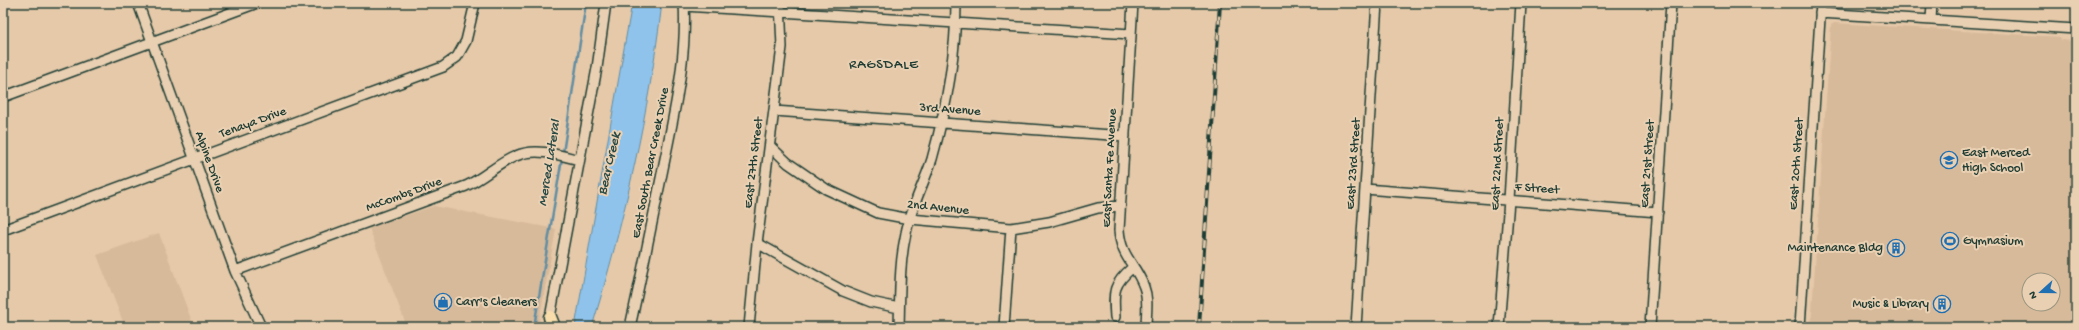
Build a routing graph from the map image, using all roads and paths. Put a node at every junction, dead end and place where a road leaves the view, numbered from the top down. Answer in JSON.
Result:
{"nodes":[{"id":1,"x":138,"y":3,"type":"edge"},
{"id":2,"x":257,"y":3,"type":"edge"},
{"id":3,"x":475,"y":3,"type":"edge"},
{"id":4,"x":606,"y":3,"type":"edge"},
{"id":5,"x":956,"y":3,"type":"edge"},
{"id":6,"x":1133,"y":3,"type":"edge"},
{"id":7,"x":1377,"y":3,"type":"edge"},
{"id":8,"x":1521,"y":3,"type":"edge"},
{"id":9,"x":1671,"y":3,"type":"edge"},
{"id":10,"x":1821,"y":3,"type":"edge"},
{"id":11,"x":1932,"y":3,"type":"edge"},
{"id":12,"x":684,"y":5,"type":"edge"},
{"id":13,"x":781,"y":8,"type":"edge"},
{"id":14,"x":1820,"y":13,"type":"junction"},
{"id":15,"x":1931,"y":20,"type":"junction"},
{"id":16,"x":956,"y":23,"type":"junction"},
{"id":17,"x":2076,"y":29,"type":"edge"},
{"id":18,"x":1131,"y":34,"type":"junction"},
{"id":19,"x":152,"y":42,"type":"junction"},
{"id":20,"x":3,"y":97,"type":"edge"},
{"id":21,"x":774,"y":111,"type":"junction"},
{"id":22,"x":941,"y":122,"type":"junction"},
{"id":23,"x":1124,"y":136,"type":"junction"},
{"id":24,"x":770,"y":146,"type":"junction"},
{"id":25,"x":194,"y":158,"type":"junction"},
{"id":26,"x":574,"y":159,"type":"junction"},
{"id":27,"x":1365,"y":189,"type":"junction"},
{"id":28,"x":1509,"y":200,"type":"junction"},
{"id":29,"x":1120,"y":206,"type":"junction"},
{"id":30,"x":1658,"y":212,"type":"junction"},
{"id":31,"x":910,"y":219,"type":"junction"},
{"id":32,"x":1011,"y":228,"type":"junction"},
{"id":33,"x":3,"y":230,"type":"edge"},
{"id":34,"x":757,"y":243,"type":"junction"},
{"id":35,"x":1133,"y":267,"type":"junction"},
{"id":36,"x":235,"y":271,"type":"junction"},
{"id":37,"x":899,"y":308,"type":"junction"},
{"id":38,"x":1115,"y":316,"type":"dead end"},
{"id":39,"x":551,"y":324,"type":"edge"},
{"id":40,"x":261,"y":327,"type":"edge"},
{"id":41,"x":630,"y":327,"type":"edge"},
{"id":42,"x":749,"y":327,"type":"edge"},
{"id":43,"x":899,"y":327,"type":"edge"},
{"id":44,"x":1004,"y":327,"type":"edge"},
{"id":45,"x":1146,"y":327,"type":"edge"},
{"id":46,"x":1356,"y":327,"type":"edge"},
{"id":47,"x":1500,"y":327,"type":"edge"},
{"id":48,"x":1650,"y":327,"type":"edge"},
{"id":49,"x":1800,"y":327,"type":"edge"}],
"edges":[{"from":1,"to":19,"type":"street","name":"Alpine Drive"},
{"from":2,"to":19,"type":"street"},
{"from":3,"to":25,"type":"street","name":"Tenaya Drive"},
{"from":4,"to":26,"type":"street"},
{"from":5,"to":16,"type":"street"},
{"from":6,"to":18,"type":"street","name":"East Santa Fe Avenue"},
{"from":7,"to":27,"type":"street","name":"East 23rd Street"},
{"from":8,"to":28,"type":"street","name":"East 22nd Street"},
{"from":9,"to":30,"type":"street","name":"East 21st Street"},
{"from":10,"to":14,"type":"street","name":"East 20th Street"},
{"from":11,"to":15,"type":"street"},
{"from":12,"to":13,"type":"street"},
{"from":12,"to":41,"type":"street","name":"East South Bear Creek Drive"},
{"from":13,"to":16,"type":"street"},
{"from":13,"to":21,"type":"street","name":"East 27th Street"},
{"from":14,"to":15,"type":"street"},
{"from":14,"to":49,"type":"street","name":"East 20th Street"},
{"from":15,"to":17,"type":"street"},
{"from":16,"to":18,"type":"street"},
{"from":16,"to":22,"type":"street"},
{"from":18,"to":23,"type":"street","name":"East Santa Fe Avenue"},
{"from":19,"to":20,"type":"street"},
{"from":19,"to":25,"type":"street","name":"Alpine Drive"},
{"from":21,"to":22,"type":"street","name":"3rd Avenue"},
{"from":21,"to":24,"type":"street","name":"East 27th Street"},
{"from":22,"to":23,"type":"street","name":"3rd Avenue"},
{"from":22,"to":31,"type":"street"},
{"from":23,"to":29,"type":"street","name":"East Santa Fe Avenue"},
{"from":24,"to":31,"type":"street","name":"2nd Avenue"},
{"from":24,"to":34,"type":"street","name":"East 27th Street"},
{"from":25,"to":33,"type":"street","name":"Tenaya Drive"},
{"from":25,"to":36,"type":"street","name":"Alpine Drive"},
{"from":26,"to":36,"type":"street","name":"McCombs Drive"},
{"from":26,"to":39,"type":"street"},
{"from":27,"to":28,"type":"street","name":"F Street"},
{"from":27,"to":46,"type":"street","name":"East 23rd Street"},
{"from":28,"to":30,"type":"street","name":"F Street"},
{"from":28,"to":47,"type":"street","name":"East 22nd Street"},
{"from":29,"to":32,"type":"street","name":"2nd Avenue"},
{"from":29,"to":35,"type":"street","name":"East Santa Fe Avenue"},
{"from":30,"to":48,"type":"street","name":"East 21st Street"},
{"from":31,"to":32,"type":"street","name":"2nd Avenue"},
{"from":31,"to":37,"type":"street"},
{"from":32,"to":44,"type":"street"},
{"from":34,"to":37,"type":"street"},
{"from":34,"to":42,"type":"street","name":"East 27th Street"},
{"from":35,"to":38,"type":"street"},
{"from":35,"to":45,"type":"street","name":"East Santa Fe Avenue"},
{"from":36,"to":40,"type":"street","name":"Alpine Drive"},
{"from":37,"to":43,"type":"street"}]}
